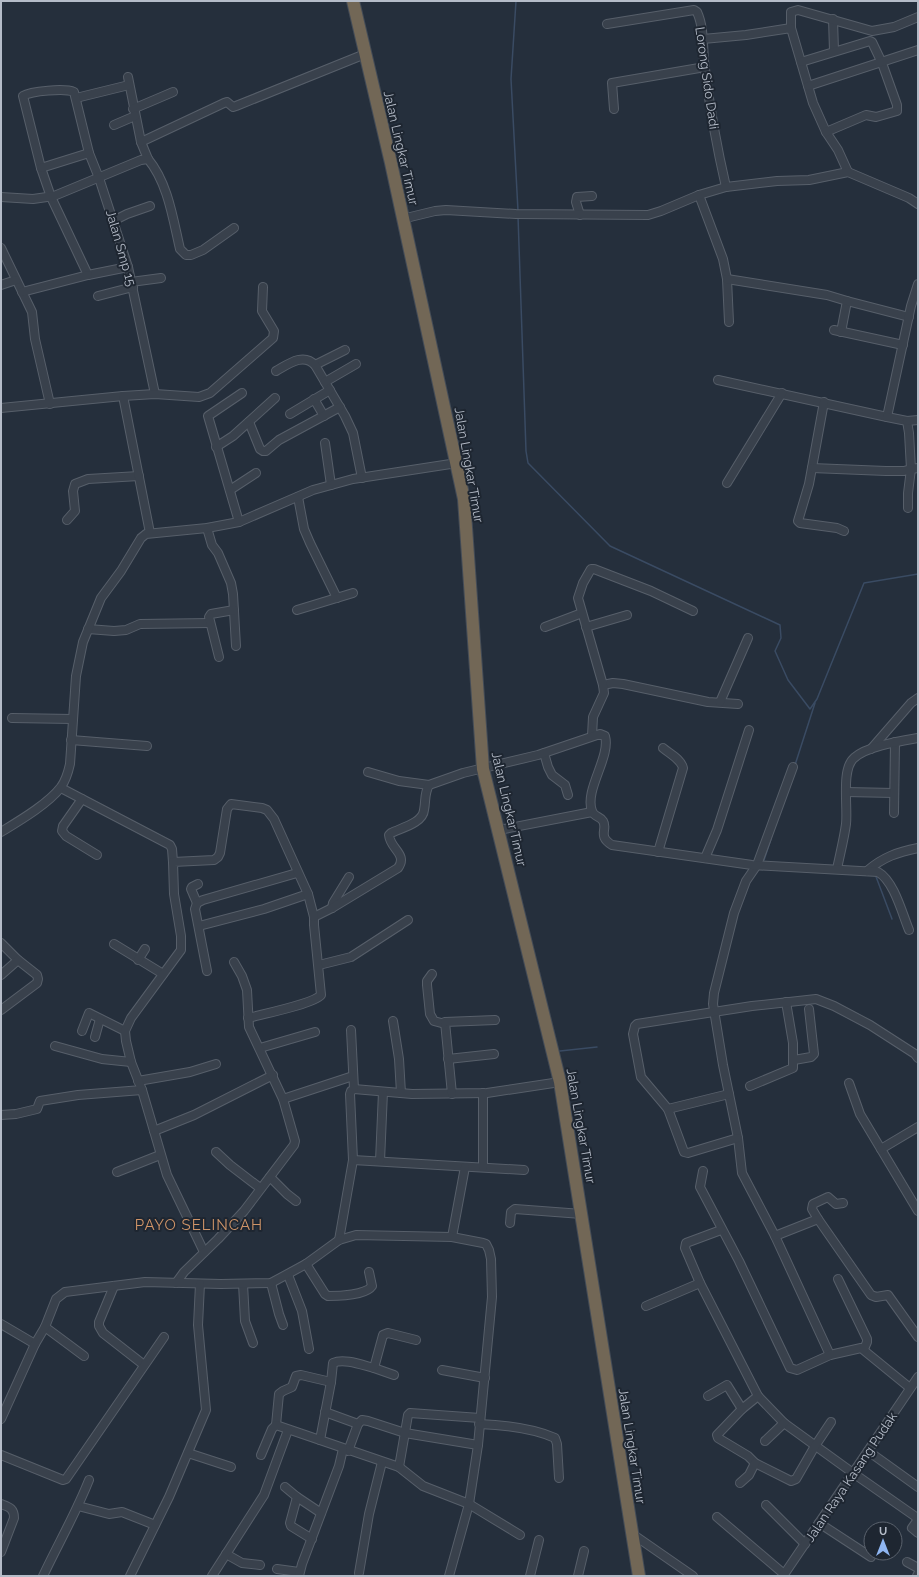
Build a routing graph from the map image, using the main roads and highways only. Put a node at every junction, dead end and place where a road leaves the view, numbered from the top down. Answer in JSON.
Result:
{"nodes":[{"id":1,"x":354,"y":1,"type":"edge"},
{"id":2,"x":639,"y":1576,"type":"edge"}],
"edges":[{"from":1,"to":2,"type":"highway","name":"Jalan Lingkar Timur"}]}
